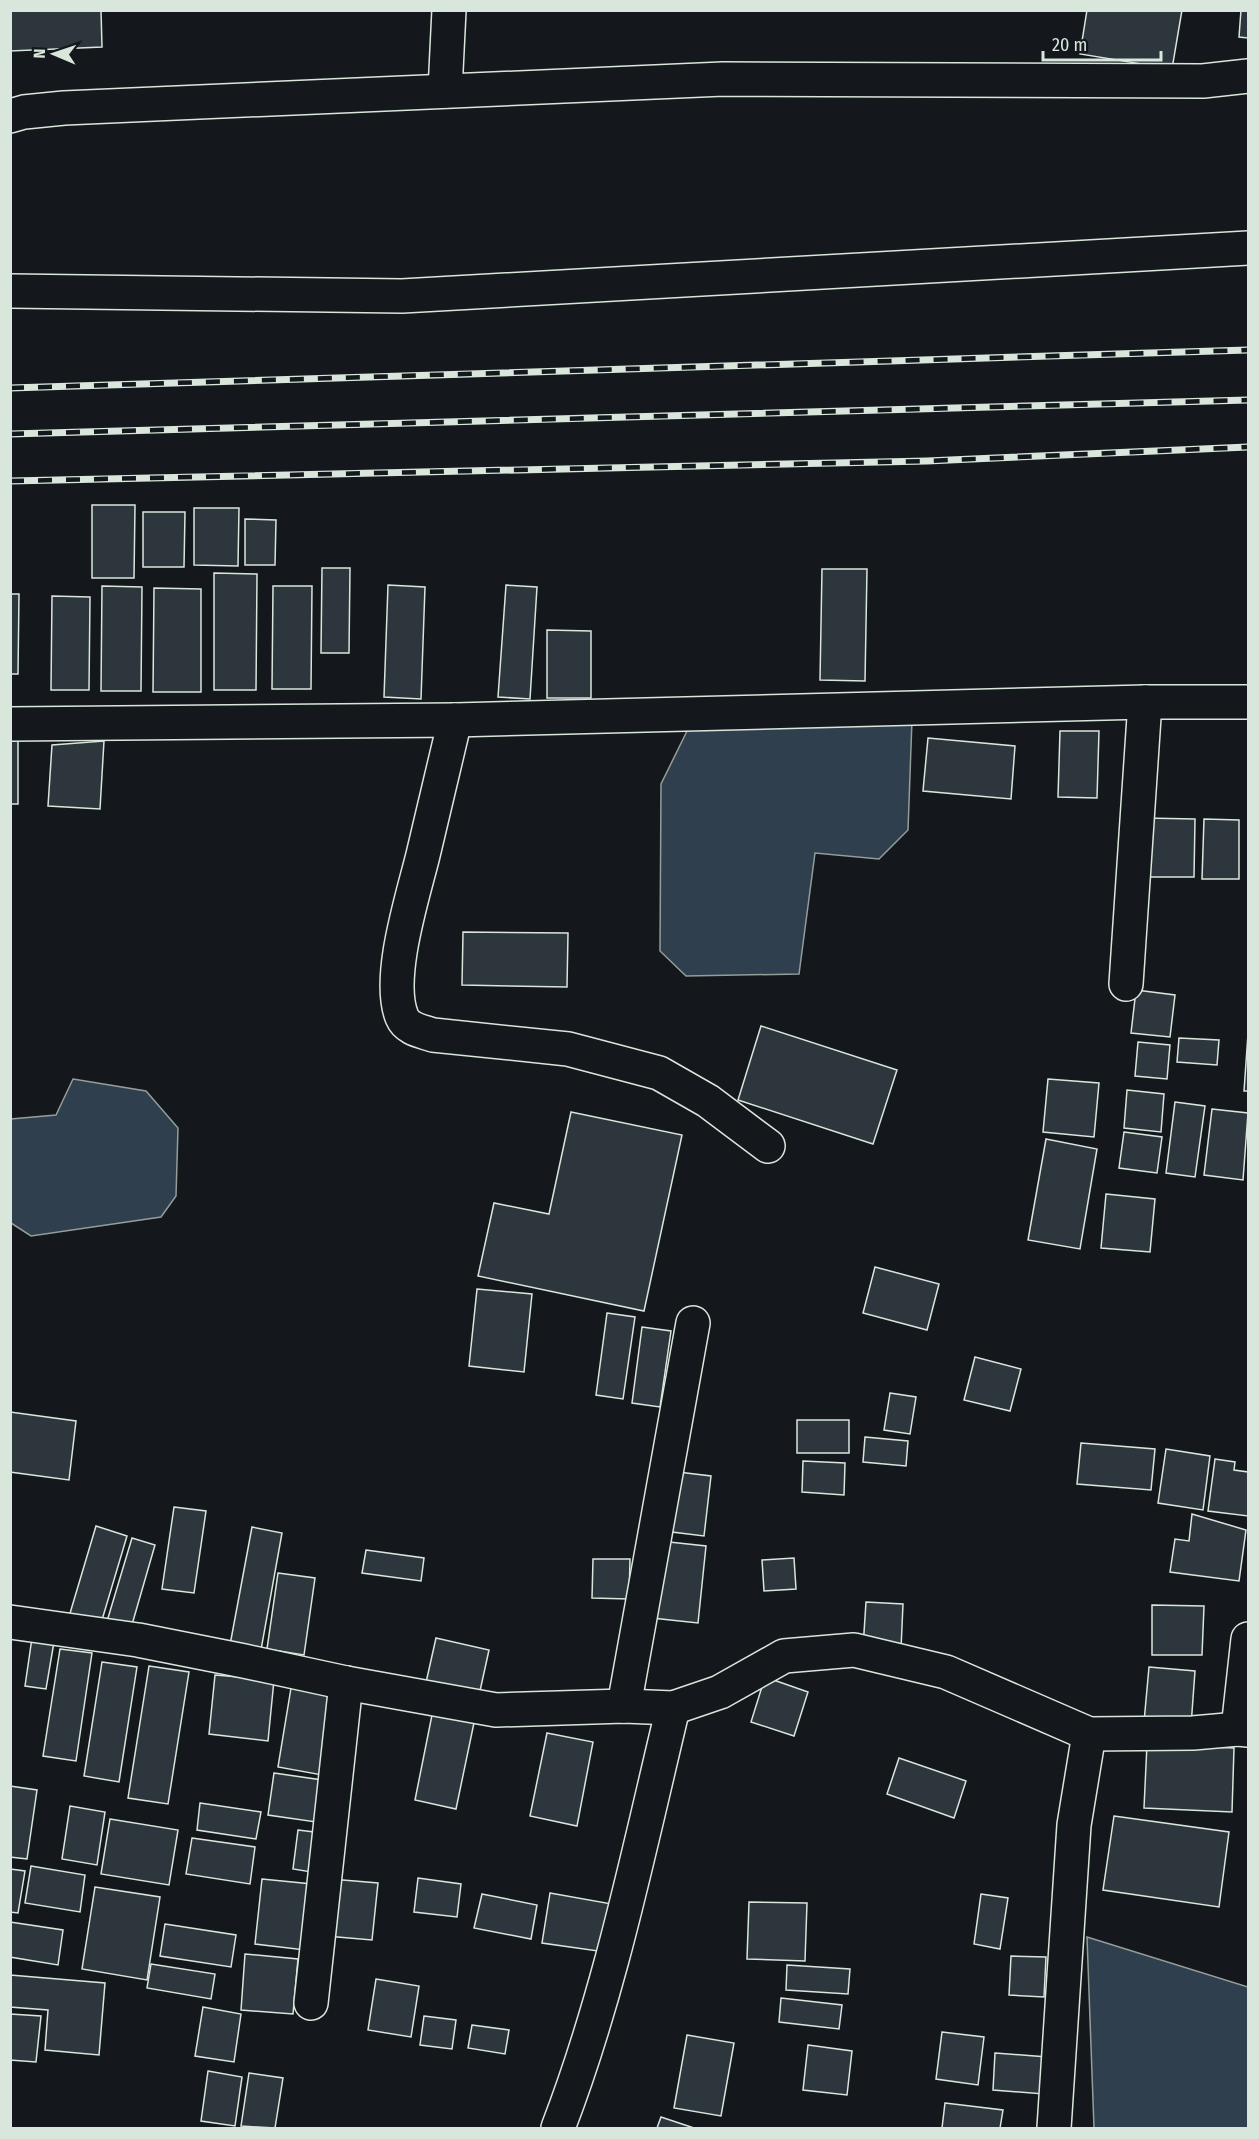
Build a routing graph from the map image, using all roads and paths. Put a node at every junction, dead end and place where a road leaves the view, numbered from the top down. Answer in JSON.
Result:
{"nodes":[{"id":1,"x":449,"y":10,"type":"edge"},
{"id":2,"x":1248,"y":76,"type":"edge"},
{"id":3,"x":445,"y":91,"type":"junction"},
{"id":4,"x":10,"y":116,"type":"edge"},
{"id":5,"x":1248,"y":248,"type":"edge"},
{"id":6,"x":10,"y":291,"type":"edge"},
{"id":7,"x":1145,"y":702,"type":"junction"},
{"id":8,"x":1248,"y":702,"type":"edge"},
{"id":9,"x":455,"y":720,"type":"junction"},
{"id":10,"x":10,"y":724,"type":"edge"},
{"id":11,"x":1126,"y":984,"type":"dead end"},
{"id":12,"x":768,"y":1146,"type":"dead end"},
{"id":13,"x":693,"y":1323,"type":"dead end"},
{"id":14,"x":10,"y":1622,"type":"edge"},
{"id":15,"x":1248,"y":1639,"type":"edge"},
{"id":16,"x":346,"y":1683,"type":"junction"},
{"id":17,"x":624,"y":1707,"type":"junction"},
{"id":18,"x":673,"y":1708,"type":"junction"},
{"id":19,"x":1243,"y":1730,"type":"edge"},
{"id":20,"x":1089,"y":1734,"type":"junction"},
{"id":21,"x":311,"y":2003,"type":"dead end"},
{"id":22,"x":558,"y":2128,"type":"edge"},
{"id":23,"x":1054,"y":2128,"type":"edge"}],
"edges":[{"from":1,"to":3,"type":"street"},
{"from":2,"to":3,"type":"street"},
{"from":3,"to":4,"type":"street"},
{"from":5,"to":6,"type":"street"},
{"from":7,"to":8,"type":"street"},
{"from":7,"to":9,"type":"street"},
{"from":7,"to":11,"type":"street"},
{"from":9,"to":10,"type":"street"},
{"from":9,"to":12,"type":"street"},
{"from":13,"to":17,"type":"street"},
{"from":14,"to":16,"type":"street"},
{"from":15,"to":19,"type":"street"},
{"from":16,"to":17,"type":"street"},
{"from":16,"to":21,"type":"street"},
{"from":17,"to":18,"type":"street"},
{"from":18,"to":20,"type":"street"},
{"from":18,"to":22,"type":"street"},
{"from":19,"to":20,"type":"street"},
{"from":20,"to":23,"type":"street"}]}
